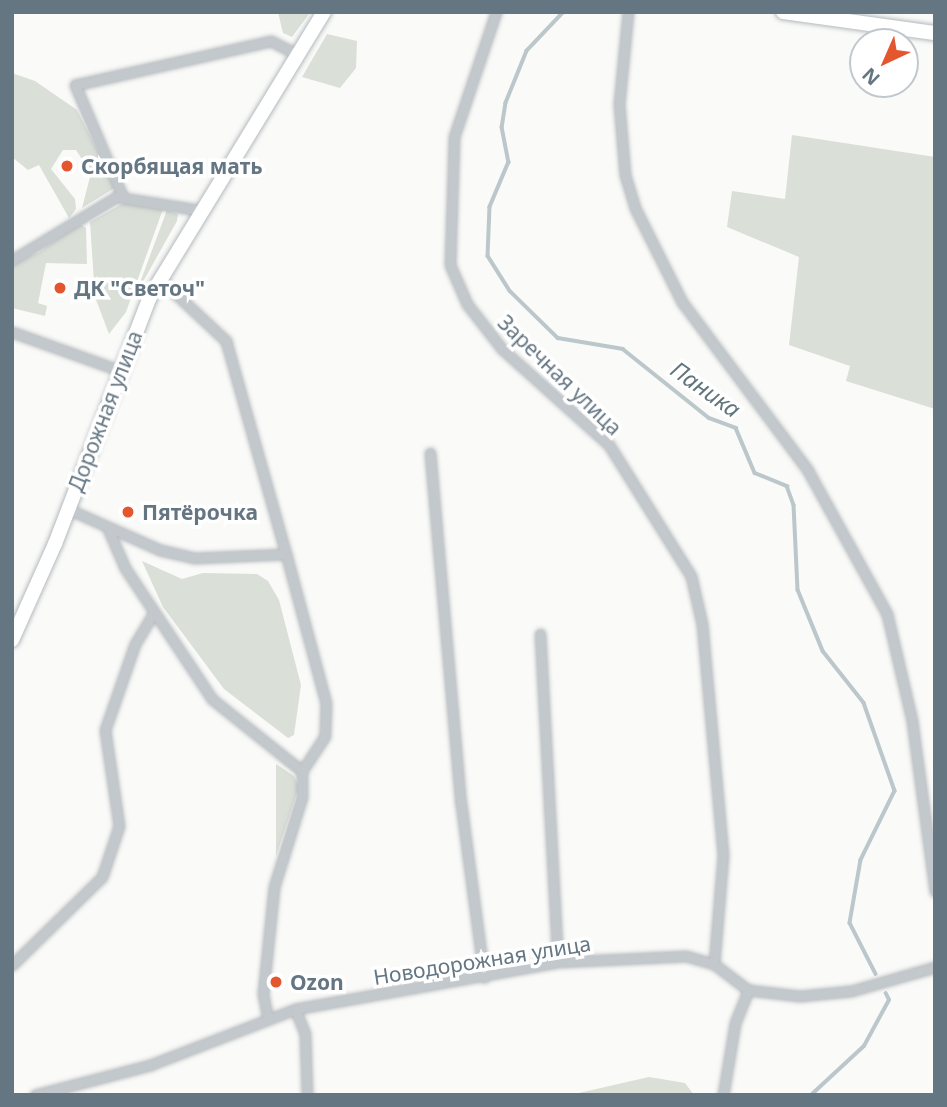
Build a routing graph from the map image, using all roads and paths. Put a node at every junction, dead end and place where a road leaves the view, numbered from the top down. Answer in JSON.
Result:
{"nodes":[{"id":1,"x":324,"y":12,"type":"edge"},
{"id":2,"x":496,"y":12,"type":"edge"},
{"id":3,"x":628,"y":12,"type":"edge"},
{"id":4,"x":783,"y":12,"type":"edge"},
{"id":5,"x":935,"y":33,"type":"edge"},
{"id":6,"x":295,"y":53,"type":"junction"},
{"id":7,"x":122,"y":195,"type":"junction"},
{"id":8,"x":199,"y":210,"type":"junction"},
{"id":9,"x":12,"y":260,"type":"edge"},
{"id":10,"x":160,"y":279,"type":"junction"},
{"id":11,"x":12,"y":332,"type":"edge"},
{"id":12,"x":118,"y":370,"type":"junction"},
{"id":13,"x":430,"y":453,"type":"dead end"},
{"id":14,"x":68,"y":509,"type":"junction"},
{"id":15,"x":108,"y":529,"type":"junction"},
{"id":16,"x":286,"y":554,"type":"junction"},
{"id":17,"x":154,"y":612,"type":"junction"},
{"id":18,"x":14,"y":631,"type":"edge"},
{"id":19,"x":540,"y":634,"type":"dead end"},
{"id":20,"x":302,"y":771,"type":"junction"},
{"id":21,"x":935,"y":891,"type":"edge"},
{"id":22,"x":558,"y":962,"type":"junction"},
{"id":23,"x":715,"y":964,"type":"junction"},
{"id":24,"x":12,"y":965,"type":"edge"},
{"id":25,"x":935,"y":967,"type":"edge"},
{"id":26,"x":484,"y":977,"type":"junction"},
{"id":27,"x":748,"y":990,"type":"junction"},
{"id":28,"x":295,"y":1009,"type":"junction"},
{"id":29,"x":268,"y":1019,"type":"junction"},
{"id":30,"x":35,"y":1095,"type":"edge"},
{"id":31,"x":307,"y":1095,"type":"edge"},
{"id":32,"x":723,"y":1095,"type":"edge"}],
"edges":[{"from":1,"to":6,"type":"main road","name":"Дорожная улица"},
{"from":2,"to":23,"type":"street","name":"Заречная улица"},
{"from":3,"to":21,"type":"street"},
{"from":4,"to":5,"type":"main road"},
{"from":6,"to":7,"type":"street"},
{"from":6,"to":8,"type":"main road","name":"Дорожная улица"},
{"from":7,"to":8,"type":"street"},
{"from":7,"to":9,"type":"street"},
{"from":8,"to":10,"type":"main road","name":"Дорожная улица"},
{"from":10,"to":12,"type":"main road","name":"Дорожная улица"},
{"from":10,"to":16,"type":"street"},
{"from":11,"to":12,"type":"street"},
{"from":12,"to":14,"type":"main road","name":"Дорожная улица"},
{"from":13,"to":26,"type":"street"},
{"from":14,"to":15,"type":"street"},
{"from":14,"to":18,"type":"main road","name":"Дорожная улица"},
{"from":15,"to":16,"type":"street"},
{"from":15,"to":17,"type":"street"},
{"from":16,"to":20,"type":"street"},
{"from":17,"to":20,"type":"street"},
{"from":17,"to":24,"type":"street"},
{"from":19,"to":22,"type":"street"},
{"from":20,"to":29,"type":"street"},
{"from":22,"to":23,"type":"street","name":"Новодорожная улица"},
{"from":22,"to":26,"type":"street","name":"Новодорожная улица"},
{"from":23,"to":27,"type":"street","name":"Новодорожная улица"},
{"from":25,"to":27,"type":"street"},
{"from":26,"to":28,"type":"street","name":"Новодорожная улица"},
{"from":27,"to":32,"type":"street"},
{"from":28,"to":29,"type":"street","name":"Новодорожная улица"},
{"from":28,"to":31,"type":"street"},
{"from":29,"to":30,"type":"street","name":"Новодорожная улица"}]}
